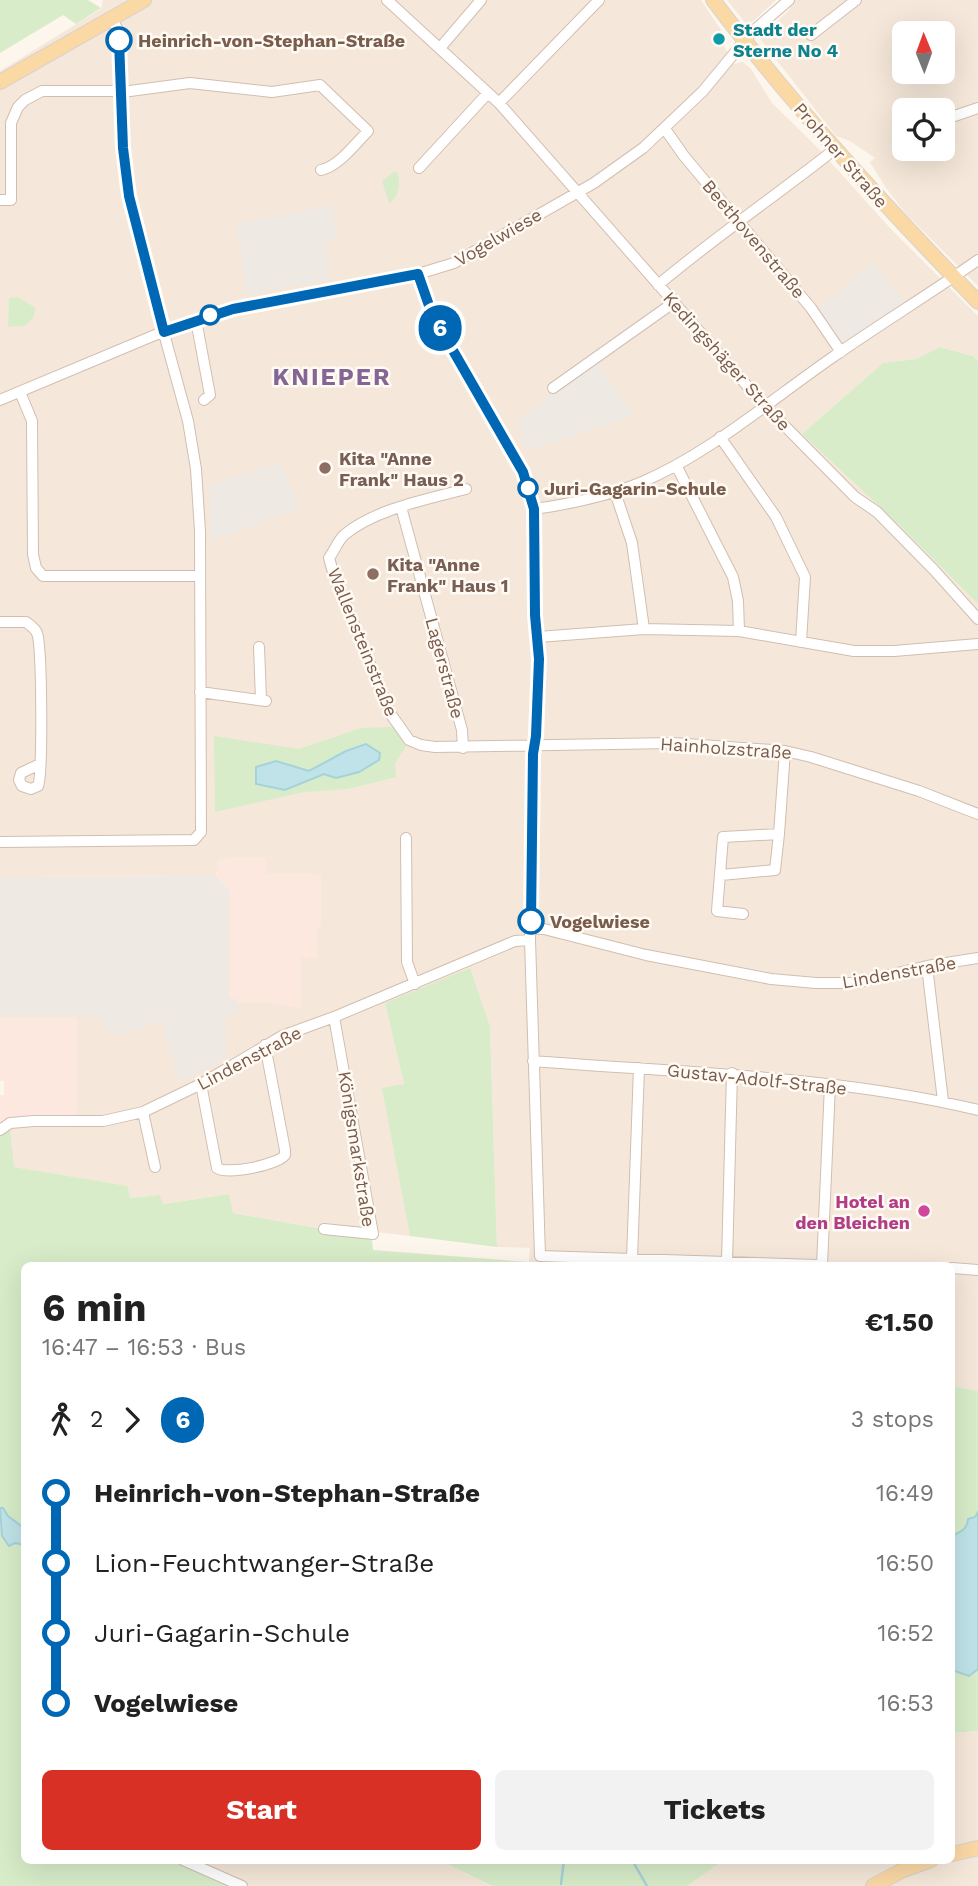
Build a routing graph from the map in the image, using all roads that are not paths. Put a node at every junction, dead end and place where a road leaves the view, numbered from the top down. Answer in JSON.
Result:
{"nodes":[{"id":1,"x":144,"y":0,"type":"edge"},
{"id":2,"x":387,"y":0,"type":"edge"},
{"id":3,"x":481,"y":0,"type":"edge"},
{"id":4,"x":599,"y":0,"type":"edge"},
{"id":5,"x":713,"y":0,"type":"edge"},
{"id":6,"x":789,"y":0,"type":"edge"},
{"id":7,"x":856,"y":0,"type":"edge"},
{"id":8,"x":111,"y":18,"type":"junction"},
{"id":9,"x":811,"y":35,"type":"dead end"},
{"id":10,"x":745,"y":41,"type":"junction"},
{"id":11,"x":440,"y":48,"type":"junction"},
{"id":12,"x":0,"y":82,"type":"edge"},
{"id":13,"x":121,"y":91,"type":"junction"},
{"id":14,"x":488,"y":93,"type":"junction"},
{"id":15,"x":499,"y":103,"type":"junction"},
{"id":16,"x":978,"y":108,"type":"edge"},
{"id":17,"x":955,"y":116,"type":"edge"},
{"id":18,"x":665,"y":129,"type":"junction"},
{"id":19,"x":835,"y":149,"type":"junction"},
{"id":20,"x":419,"y":168,"type":"dead end"},
{"id":21,"x":321,"y":170,"type":"dead end"},
{"id":22,"x":579,"y":192,"type":"junction"},
{"id":23,"x":0,"y":200,"type":"edge"},
{"id":24,"x":740,"y":222,"type":"junction"},
{"id":25,"x":978,"y":260,"type":"edge"},
{"id":26,"x":418,"y":274,"type":"junction"},
{"id":27,"x":954,"y":277,"type":"junction"},
{"id":28,"x":658,"y":285,"type":"junction"},
{"id":29,"x":978,"y":302,"type":"edge"},
{"id":30,"x":673,"y":303,"type":"junction"},
{"id":31,"x":197,"y":320,"type":"junction"},
{"id":32,"x":164,"y":332,"type":"junction"},
{"id":33,"x":841,"y":352,"type":"junction"},
{"id":34,"x":553,"y":388,"type":"dead end"},
{"id":35,"x":20,"y":391,"type":"junction"},
{"id":36,"x":0,"y":400,"type":"edge"},
{"id":37,"x":204,"y":400,"type":"dead end"},
{"id":38,"x":764,"y":405,"type":"junction"},
{"id":39,"x":720,"y":437,"type":"junction"},
{"id":40,"x":676,"y":465,"type":"junction"},
{"id":41,"x":466,"y":489,"type":"dead end"},
{"id":42,"x":615,"y":492,"type":"junction"},
{"id":43,"x":401,"y":507,"type":"junction"},
{"id":44,"x":534,"y":509,"type":"junction"},
{"id":45,"x":200,"y":576,"type":"junction"},
{"id":46,"x":978,"y":619,"type":"edge"},
{"id":47,"x":0,"y":622,"type":"edge"},
{"id":48,"x":644,"y":629,"type":"junction"},
{"id":49,"x":739,"y":631,"type":"junction"},
{"id":50,"x":538,"y":637,"type":"junction"},
{"id":51,"x":801,"y":642,"type":"junction"},
{"id":52,"x":978,"y":644,"type":"edge"},
{"id":53,"x":258,"y":647,"type":"dead end"},
{"id":54,"x":200,"y":691,"type":"junction"},
{"id":55,"x":534,"y":746,"type":"junction"},
{"id":56,"x":463,"y":748,"type":"junction"},
{"id":57,"x":785,"y":751,"type":"junction"},
{"id":58,"x":40,"y":764,"type":"dead end"},
{"id":59,"x":978,"y":814,"type":"edge"},
{"id":60,"x":779,"y":834,"type":"junction"},
{"id":61,"x":406,"y":838,"type":"dead end"},
{"id":62,"x":0,"y":842,"type":"edge"},
{"id":63,"x":721,"y":874,"type":"junction"},
{"id":64,"x":743,"y":914,"type":"dead end"},
{"id":65,"x":531,"y":928,"type":"junction"},
{"id":66,"x":530,"y":940,"type":"junction"},
{"id":67,"x":978,"y":958,"type":"edge"},
{"id":68,"x":927,"y":966,"type":"junction"},
{"id":69,"x":415,"y":984,"type":"junction"},
{"id":70,"x":334,"y":1017,"type":"junction"},
{"id":71,"x":265,"y":1045,"type":"junction"},
{"id":72,"x":534,"y":1061,"type":"junction"},
{"id":73,"x":639,"y":1068,"type":"junction"},
{"id":74,"x":732,"y":1073,"type":"junction"},
{"id":75,"x":201,"y":1083,"type":"junction"},
{"id":76,"x":830,"y":1085,"type":"junction"},
{"id":77,"x":943,"y":1101,"type":"junction"},
{"id":78,"x":978,"y":1110,"type":"edge"},
{"id":79,"x":143,"y":1112,"type":"junction"},
{"id":80,"x":0,"y":1130,"type":"edge"},
{"id":81,"x":155,"y":1167,"type":"dead end"},
{"id":82,"x":324,"y":1229,"type":"dead end"},
{"id":83,"x":632,"y":1259,"type":"junction"},
{"id":84,"x":727,"y":1262,"type":"joint"},
{"id":85,"x":820,"y":1262,"type":"edge"},
{"id":86,"x":955,"y":1268,"type":"edge"},
{"id":87,"x":978,"y":1270,"type":"edge"},
{"id":88,"x":978,"y":1848,"type":"edge"},
{"id":89,"x":955,"y":1853,"type":"edge"},
{"id":90,"x":192,"y":1864,"type":"edge"},
{"id":91,"x":920,"y":1864,"type":"edge"},
{"id":92,"x":242,"y":1886,"type":"edge"},
{"id":93,"x":873,"y":1886,"type":"edge"}],
"edges":[{"from":1,"to":8,"type":"main road"},
{"from":2,"to":11,"type":"street","name":"Kedingshäger Straße"},
{"from":3,"to":11,"type":"street"},
{"from":4,"to":15,"type":"street"},
{"from":5,"to":10,"type":"main road","name":"Prohner Straße"},
{"from":6,"to":10,"type":"street","name":"Vogelwiese"},
{"from":7,"to":9,"type":"street"},
{"from":8,"to":12,"type":"main road"},
{"from":8,"to":13,"type":"street"},
{"from":10,"to":18,"type":"street","name":"Vogelwiese"},
{"from":10,"to":19,"type":"main road","name":"Prohner Straße"},
{"from":11,"to":14,"type":"street","name":"Kedingshäger Straße"},
{"from":13,"to":21,"type":"street"},
{"from":13,"to":23,"type":"street"},
{"from":13,"to":32,"type":"street"},
{"from":14,"to":15,"type":"street","name":"Kedingshäger Straße"},
{"from":14,"to":20,"type":"street"},
{"from":15,"to":22,"type":"street","name":"Kedingshäger Straße"},
{"from":16,"to":17,"type":"street"},
{"from":18,"to":22,"type":"street","name":"Vogelwiese"},
{"from":18,"to":24,"type":"street","name":"Beethovenstraße"},
{"from":19,"to":24,"type":"street"},
{"from":19,"to":27,"type":"main road","name":"Prohner Straße"},
{"from":22,"to":26,"type":"street","name":"Vogelwiese"},
{"from":22,"to":28,"type":"street","name":"Kedingshäger Straße"},
{"from":24,"to":28,"type":"street"},
{"from":24,"to":33,"type":"street","name":"Beethovenstraße"},
{"from":25,"to":27,"type":"street"},
{"from":26,"to":31,"type":"street","name":"Vogelwiese"},
{"from":26,"to":44,"type":"street"},
{"from":27,"to":29,"type":"main road","name":"Prohner Straße"},
{"from":27,"to":33,"type":"street"},
{"from":28,"to":30,"type":"street","name":"Kedingshäger Straße"},
{"from":30,"to":34,"type":"street"},
{"from":30,"to":38,"type":"street","name":"Kedingshäger Straße"},
{"from":31,"to":32,"type":"street","name":"Vogelwiese"},
{"from":31,"to":37,"type":"street"},
{"from":32,"to":35,"type":"street","name":"Vogelwiese"},
{"from":32,"to":45,"type":"street"},
{"from":33,"to":38,"type":"street"},
{"from":35,"to":36,"type":"street","name":"Vogelwiese"},
{"from":35,"to":45,"type":"street"},
{"from":38,"to":39,"type":"street"},
{"from":38,"to":46,"type":"street","name":"Kedingshäger Straße"},
{"from":39,"to":40,"type":"street"},
{"from":39,"to":51,"type":"street"},
{"from":40,"to":42,"type":"street"},
{"from":40,"to":49,"type":"street"},
{"from":41,"to":43,"type":"street","name":"Wallensteinstraße"},
{"from":42,"to":44,"type":"street"},
{"from":42,"to":48,"type":"street"},
{"from":43,"to":56,"type":"street","name":"Lagerstraße"},
{"from":43,"to":56,"type":"street","name":"Wallensteinstraße"},
{"from":44,"to":50,"type":"street"},
{"from":45,"to":54,"type":"street"},
{"from":47,"to":58,"type":"street"},
{"from":48,"to":49,"type":"street"},
{"from":48,"to":50,"type":"street"},
{"from":49,"to":51,"type":"street"},
{"from":50,"to":55,"type":"street"},
{"from":51,"to":52,"type":"street"},
{"from":53,"to":54,"type":"street"},
{"from":54,"to":62,"type":"street"},
{"from":55,"to":56,"type":"street","name":"Hainholzstraße"},
{"from":55,"to":57,"type":"street","name":"Hainholzstraße"},
{"from":55,"to":65,"type":"street"},
{"from":57,"to":59,"type":"street","name":"Hainholzstraße"},
{"from":57,"to":60,"type":"street"},
{"from":60,"to":63,"type":"street"},
{"from":60,"to":63,"type":"street"},
{"from":61,"to":69,"type":"street"},
{"from":63,"to":64,"type":"street"},
{"from":65,"to":66,"type":"street"},
{"from":65,"to":68,"type":"street","name":"Lindenstraße"},
{"from":66,"to":69,"type":"street","name":"Lindenstraße"},
{"from":66,"to":72,"type":"street"},
{"from":67,"to":68,"type":"street","name":"Lindenstraße"},
{"from":68,"to":77,"type":"street"},
{"from":69,"to":70,"type":"street","name":"Lindenstraße"},
{"from":70,"to":71,"type":"street","name":"Lindenstraße"},
{"from":70,"to":82,"type":"street","name":"Königsmarkstraße"},
{"from":71,"to":75,"type":"street","name":"Lindenstraße"},
{"from":71,"to":75,"type":"street"},
{"from":72,"to":73,"type":"street","name":"Gustav-Adolf-Straße"},
{"from":72,"to":83,"type":"street"},
{"from":73,"to":74,"type":"street","name":"Gustav-Adolf-Straße"},
{"from":73,"to":83,"type":"street"},
{"from":74,"to":76,"type":"street","name":"Gustav-Adolf-Straße"},
{"from":74,"to":84,"type":"street"},
{"from":75,"to":79,"type":"street","name":"Lindenstraße"},
{"from":76,"to":77,"type":"street","name":"Gustav-Adolf-Straße"},
{"from":76,"to":85,"type":"street"},
{"from":77,"to":78,"type":"street","name":"Gustav-Adolf-Straße"},
{"from":79,"to":80,"type":"street","name":"Lindenstraße"},
{"from":79,"to":81,"type":"street"},
{"from":83,"to":84,"type":"street"},
{"from":86,"to":87,"type":"street"},
{"from":88,"to":89,"type":"main road"},
{"from":90,"to":92,"type":"street"},
{"from":91,"to":93,"type":"main road"}]}
